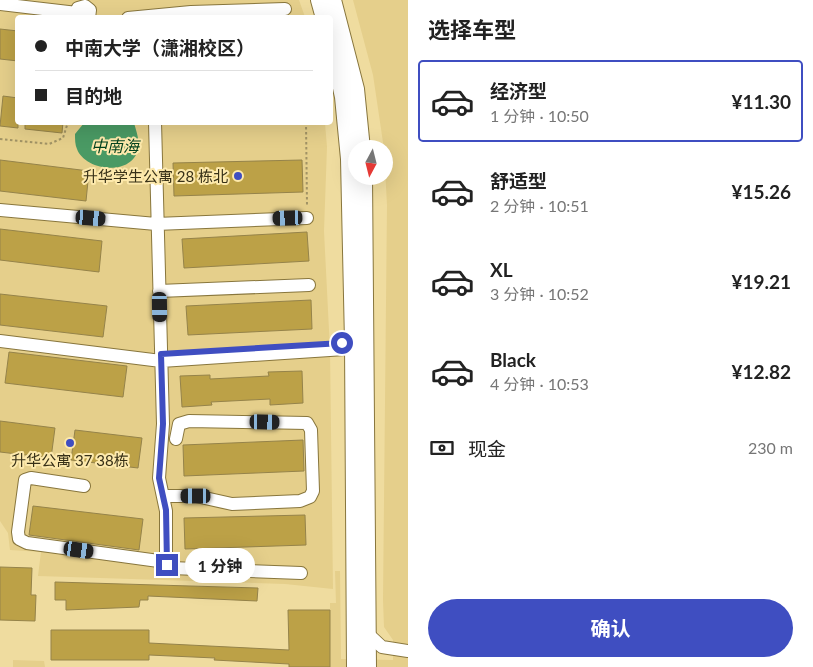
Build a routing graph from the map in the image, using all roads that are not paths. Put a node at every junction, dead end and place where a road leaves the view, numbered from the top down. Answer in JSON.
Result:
{"nodes":[{"id":1,"x":319,"y":0,"type":"edge"},
{"id":2,"x":333,"y":0,"type":"edge"},
{"id":3,"x":0,"y":4,"type":"edge"},
{"id":4,"x":285,"y":9,"type":"dead end"},
{"id":5,"x":90,"y":11,"type":"edge"},
{"id":6,"x":78,"y":15,"type":"edge"},
{"id":7,"x":160,"y":15,"type":"edge"},
{"id":8,"x":323,"y":15,"type":"edge"},
{"id":9,"x":333,"y":50,"type":"edge"},
{"id":10,"x":155,"y":125,"type":"edge"},
{"id":11,"x":361,"y":140,"type":"edge"},
{"id":12,"x":364,"y":185,"type":"edge"},
{"id":13,"x":0,"y":210,"type":"edge"},
{"id":14,"x":307,"y":218,"type":"road end"},
{"id":15,"x":156,"y":224,"type":"junction"},
{"id":16,"x":309,"y":285,"type":"dead end"},
{"id":17,"x":159,"y":291,"type":"junction"},
{"id":18,"x":0,"y":335,"type":"edge"},
{"id":19,"x":0,"y":342,"type":"edge"},
{"id":20,"x":359,"y":345,"type":"junction"},
{"id":21,"x":161,"y":357,"type":"junction"},
{"id":22,"x":176,"y":438,"type":"dead end"},
{"id":23,"x":84,"y":486,"type":"dead end"},
{"id":24,"x":163,"y":496,"type":"junction"},
{"id":25,"x":166,"y":562,"type":"junction"},
{"id":26,"x":301,"y":573,"type":"dead end"},
{"id":27,"x":367,"y":634,"type":"junction"},
{"id":28,"x":408,"y":651,"type":"edge"},
{"id":29,"x":355,"y":667,"type":"edge"},
{"id":30,"x":368,"y":667,"type":"edge"}],
"edges":[{"from":1,"to":8,"type":"main road"},
{"from":2,"to":11,"type":"main road"},
{"from":3,"to":6,"type":"street"},
{"from":4,"to":7,"type":"street"},
{"from":5,"to":6,"type":"street"},
{"from":9,"to":20,"type":"main road"},
{"from":10,"to":15,"type":"street"},
{"from":12,"to":20,"type":"main road"},
{"from":13,"to":15,"type":"street"},
{"from":14,"to":15,"type":"street"},
{"from":15,"to":17,"type":"street"},
{"from":16,"to":17,"type":"street"},
{"from":17,"to":21,"type":"street"},
{"from":18,"to":21,"type":"street"},
{"from":19,"to":21,"type":"street"},
{"from":20,"to":21,"type":"street"},
{"from":20,"to":27,"type":"main road"},
{"from":20,"to":29,"type":"main road"},
{"from":21,"to":24,"type":"street"},
{"from":22,"to":24,"type":"street"},
{"from":23,"to":25,"type":"street"},
{"from":24,"to":25,"type":"street"},
{"from":25,"to":26,"type":"street"},
{"from":27,"to":28,"type":"street"},
{"from":27,"to":30,"type":"main road"}]}
